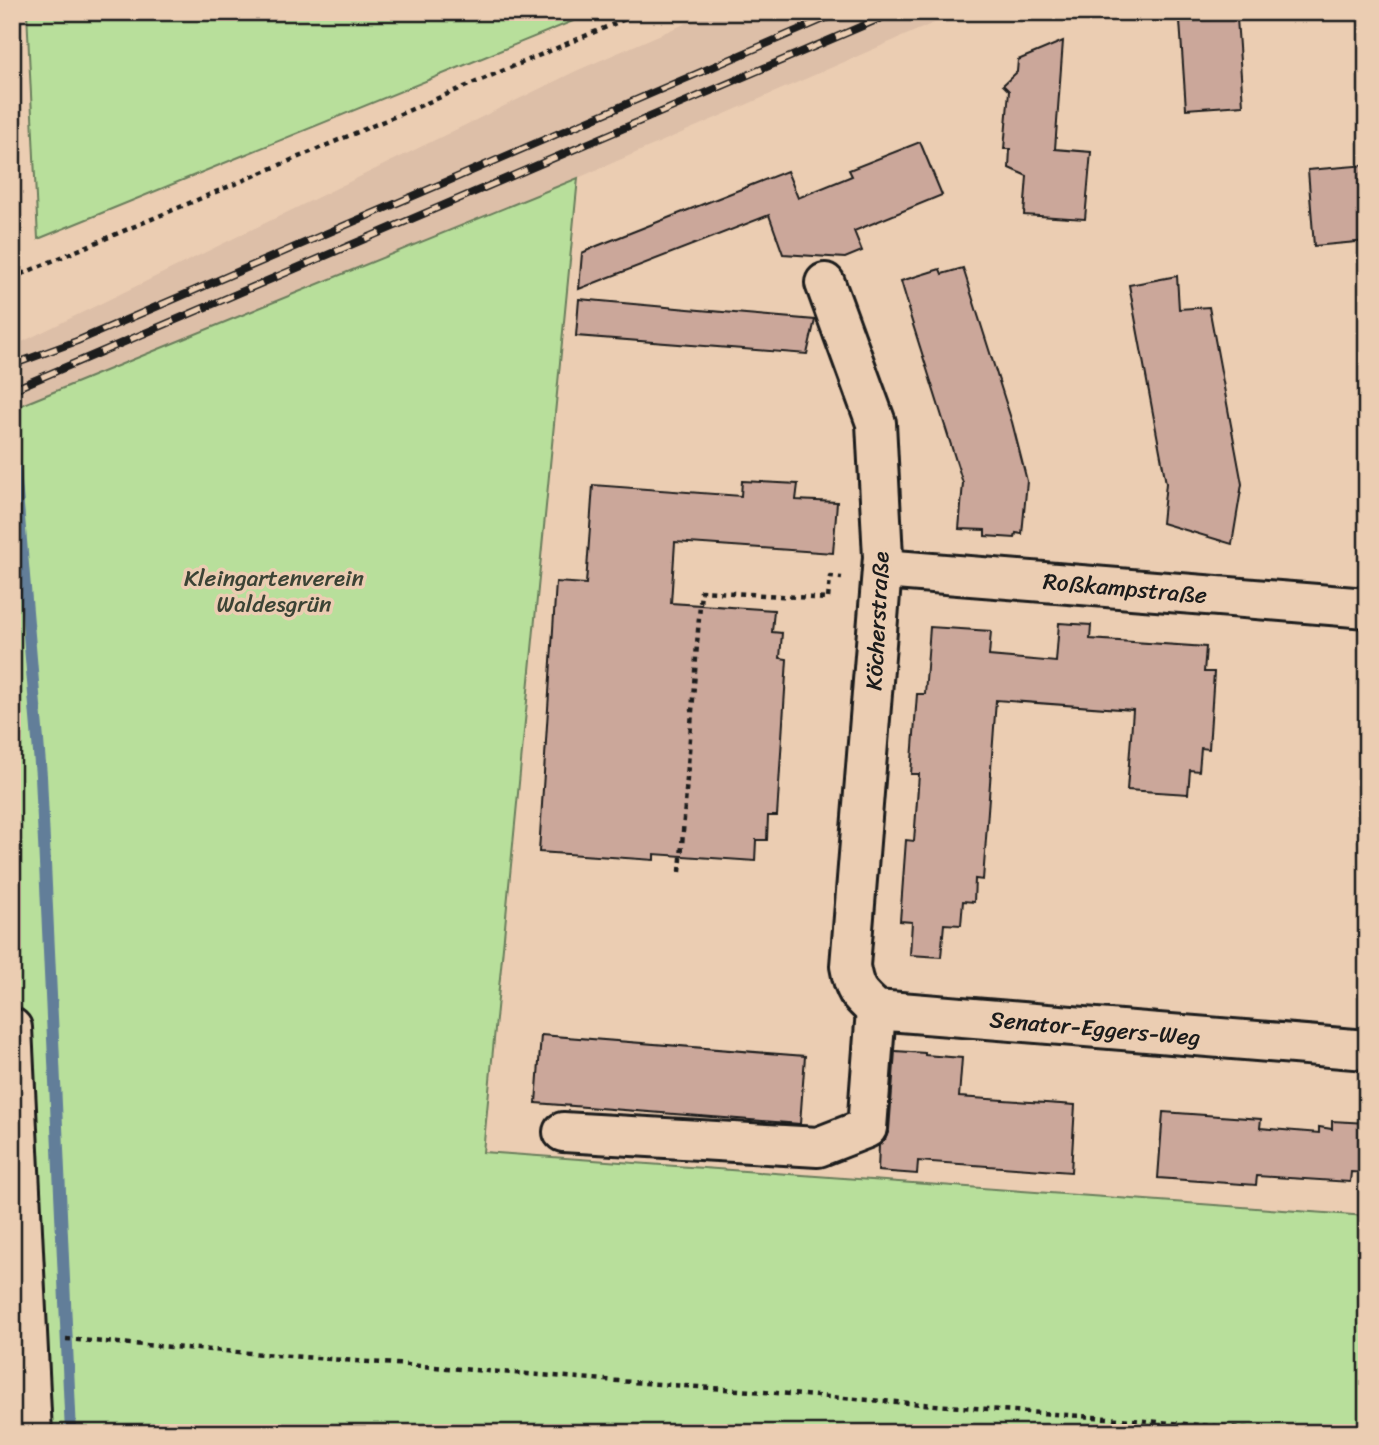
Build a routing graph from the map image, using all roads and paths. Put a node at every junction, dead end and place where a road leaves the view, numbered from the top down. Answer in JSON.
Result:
{"nodes":[{"id":1,"x":642,"y":12,"type":"edge"},
{"id":2,"x":12,"y":278,"type":"edge"},
{"id":3,"x":825,"y":284,"type":"dead end"},
{"id":4,"x":883,"y":575,"type":"junction"},
{"id":5,"x":1367,"y":608,"type":"edge"},
{"id":6,"x":680,"y":872,"type":"dead end"},
{"id":7,"x":877,"y":1010,"type":"junction"},
{"id":8,"x":12,"y":1028,"type":"edge"},
{"id":9,"x":1367,"y":1050,"type":"edge"},
{"id":10,"x":563,"y":1132,"type":"dead end"},
{"id":11,"x":82,"y":1340,"type":"dead end"},
{"id":12,"x":32,"y":1433,"type":"edge"},
{"id":13,"x":1304,"y":1433,"type":"edge"}],
"edges":[{"from":1,"to":2,"type":"path"},
{"from":3,"to":4,"type":"street","name":"Köcherstraße"},
{"from":4,"to":5,"type":"street","name":"Roßkampstraße"},
{"from":4,"to":6,"type":"path"},
{"from":4,"to":7,"type":"street","name":"Köcherstraße"},
{"from":7,"to":9,"type":"street","name":"Senator-Eggers-Weg"},
{"from":7,"to":10,"type":"street"},
{"from":8,"to":12,"type":"street"},
{"from":11,"to":13,"type":"path"}]}
